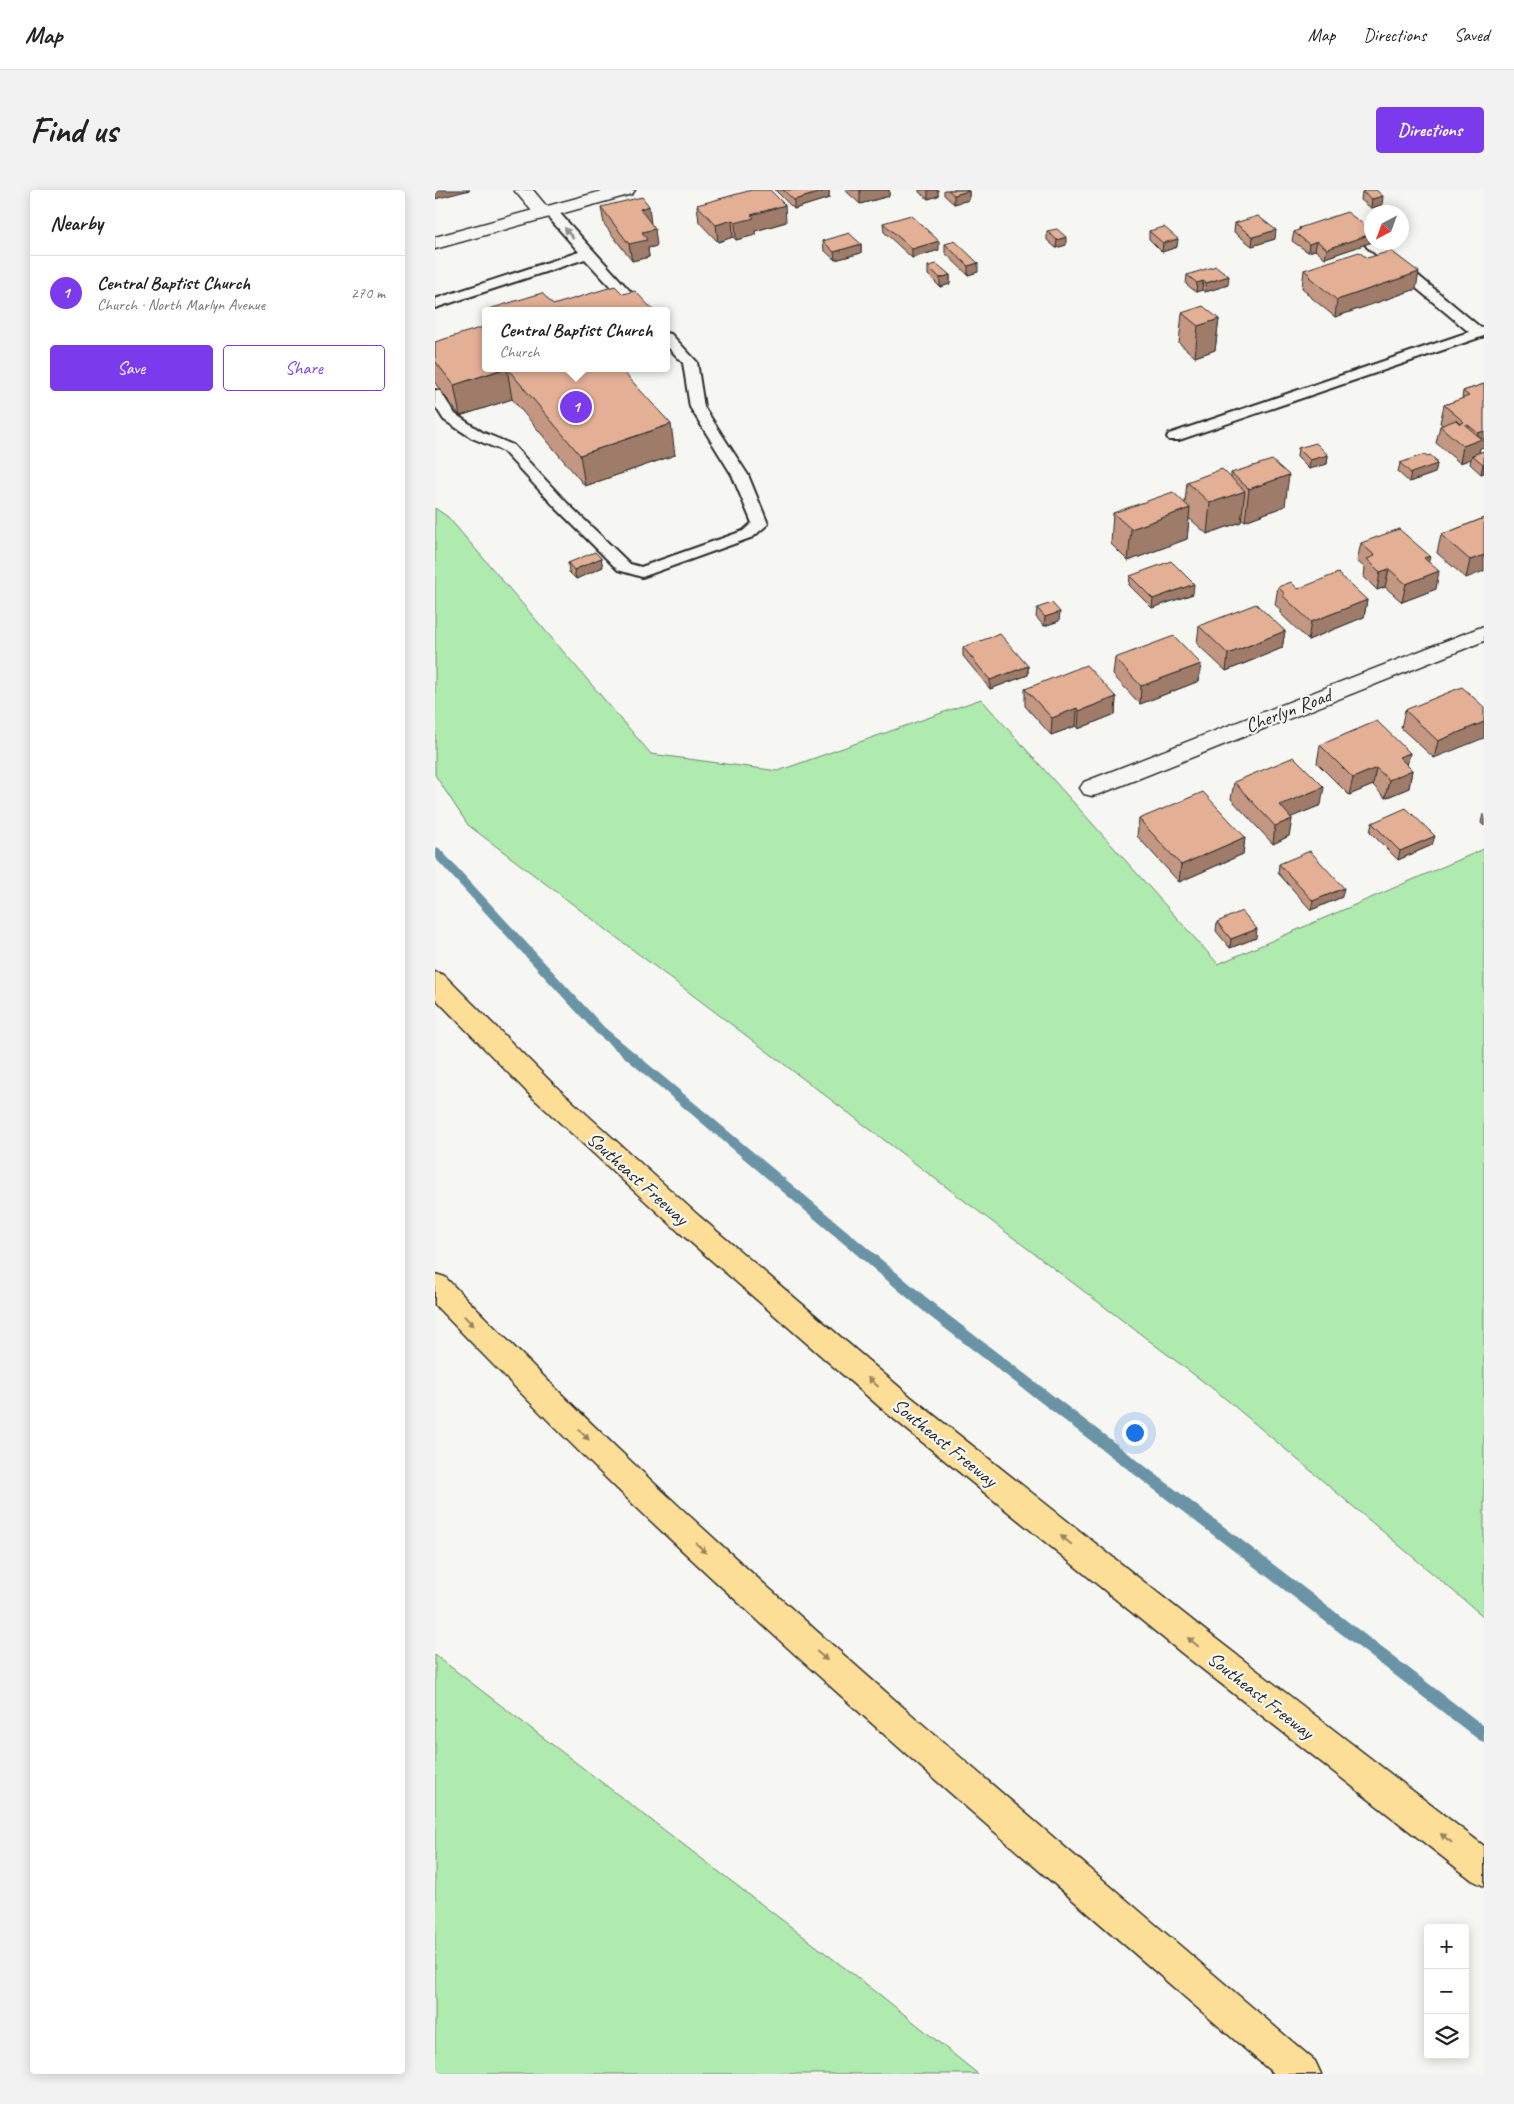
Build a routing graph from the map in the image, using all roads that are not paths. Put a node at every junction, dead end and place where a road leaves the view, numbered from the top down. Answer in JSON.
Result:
{"nodes":[{"id":1,"x":523,"y":190,"type":"edge"},
{"id":2,"x":626,"y":190,"type":"edge"},
{"id":3,"x":546,"y":212,"type":"junction"},
{"id":4,"x":435,"y":243,"type":"edge"},
{"id":5,"x":1379,"y":250,"type":"edge"},
{"id":6,"x":587,"y":254,"type":"junction"},
{"id":7,"x":435,"y":304,"type":"edge"},
{"id":8,"x":637,"y":307,"type":"edge"},
{"id":9,"x":1481,"y":332,"type":"edge"},
{"id":10,"x":670,"y":341,"type":"edge"},
{"id":11,"x":435,"y":394,"type":"edge"},
{"id":12,"x":1174,"y":437,"type":"dead end"},
{"id":13,"x":1484,"y":633,"type":"edge"},
{"id":14,"x":1091,"y":788,"type":"dead end"},
{"id":15,"x":435,"y":982,"type":"edge"},
{"id":16,"x":435,"y":1286,"type":"edge"},
{"id":17,"x":1484,"y":1868,"type":"edge"},
{"id":18,"x":1302,"y":2074,"type":"edge"}],
"edges":[{"from":1,"to":3,"type":"street"},
{"from":2,"to":3,"type":"street"},
{"from":3,"to":4,"type":"street"},
{"from":6,"to":3,"type":"lane","one_way":true},
{"from":5,"to":9,"type":"lane"},
{"from":6,"to":7,"type":"lane"},
{"from":6,"to":8,"type":"lane"},
{"from":9,"to":12,"type":"lane"},
{"from":10,"to":11,"type":"lane"},
{"from":13,"to":14,"type":"street","name":"Cherlyn Road"},
{"from":17,"to":15,"type":"highway","name":"Southeast Freeway","one_way":true},
{"from":16,"to":18,"type":"highway","one_way":true}]}
